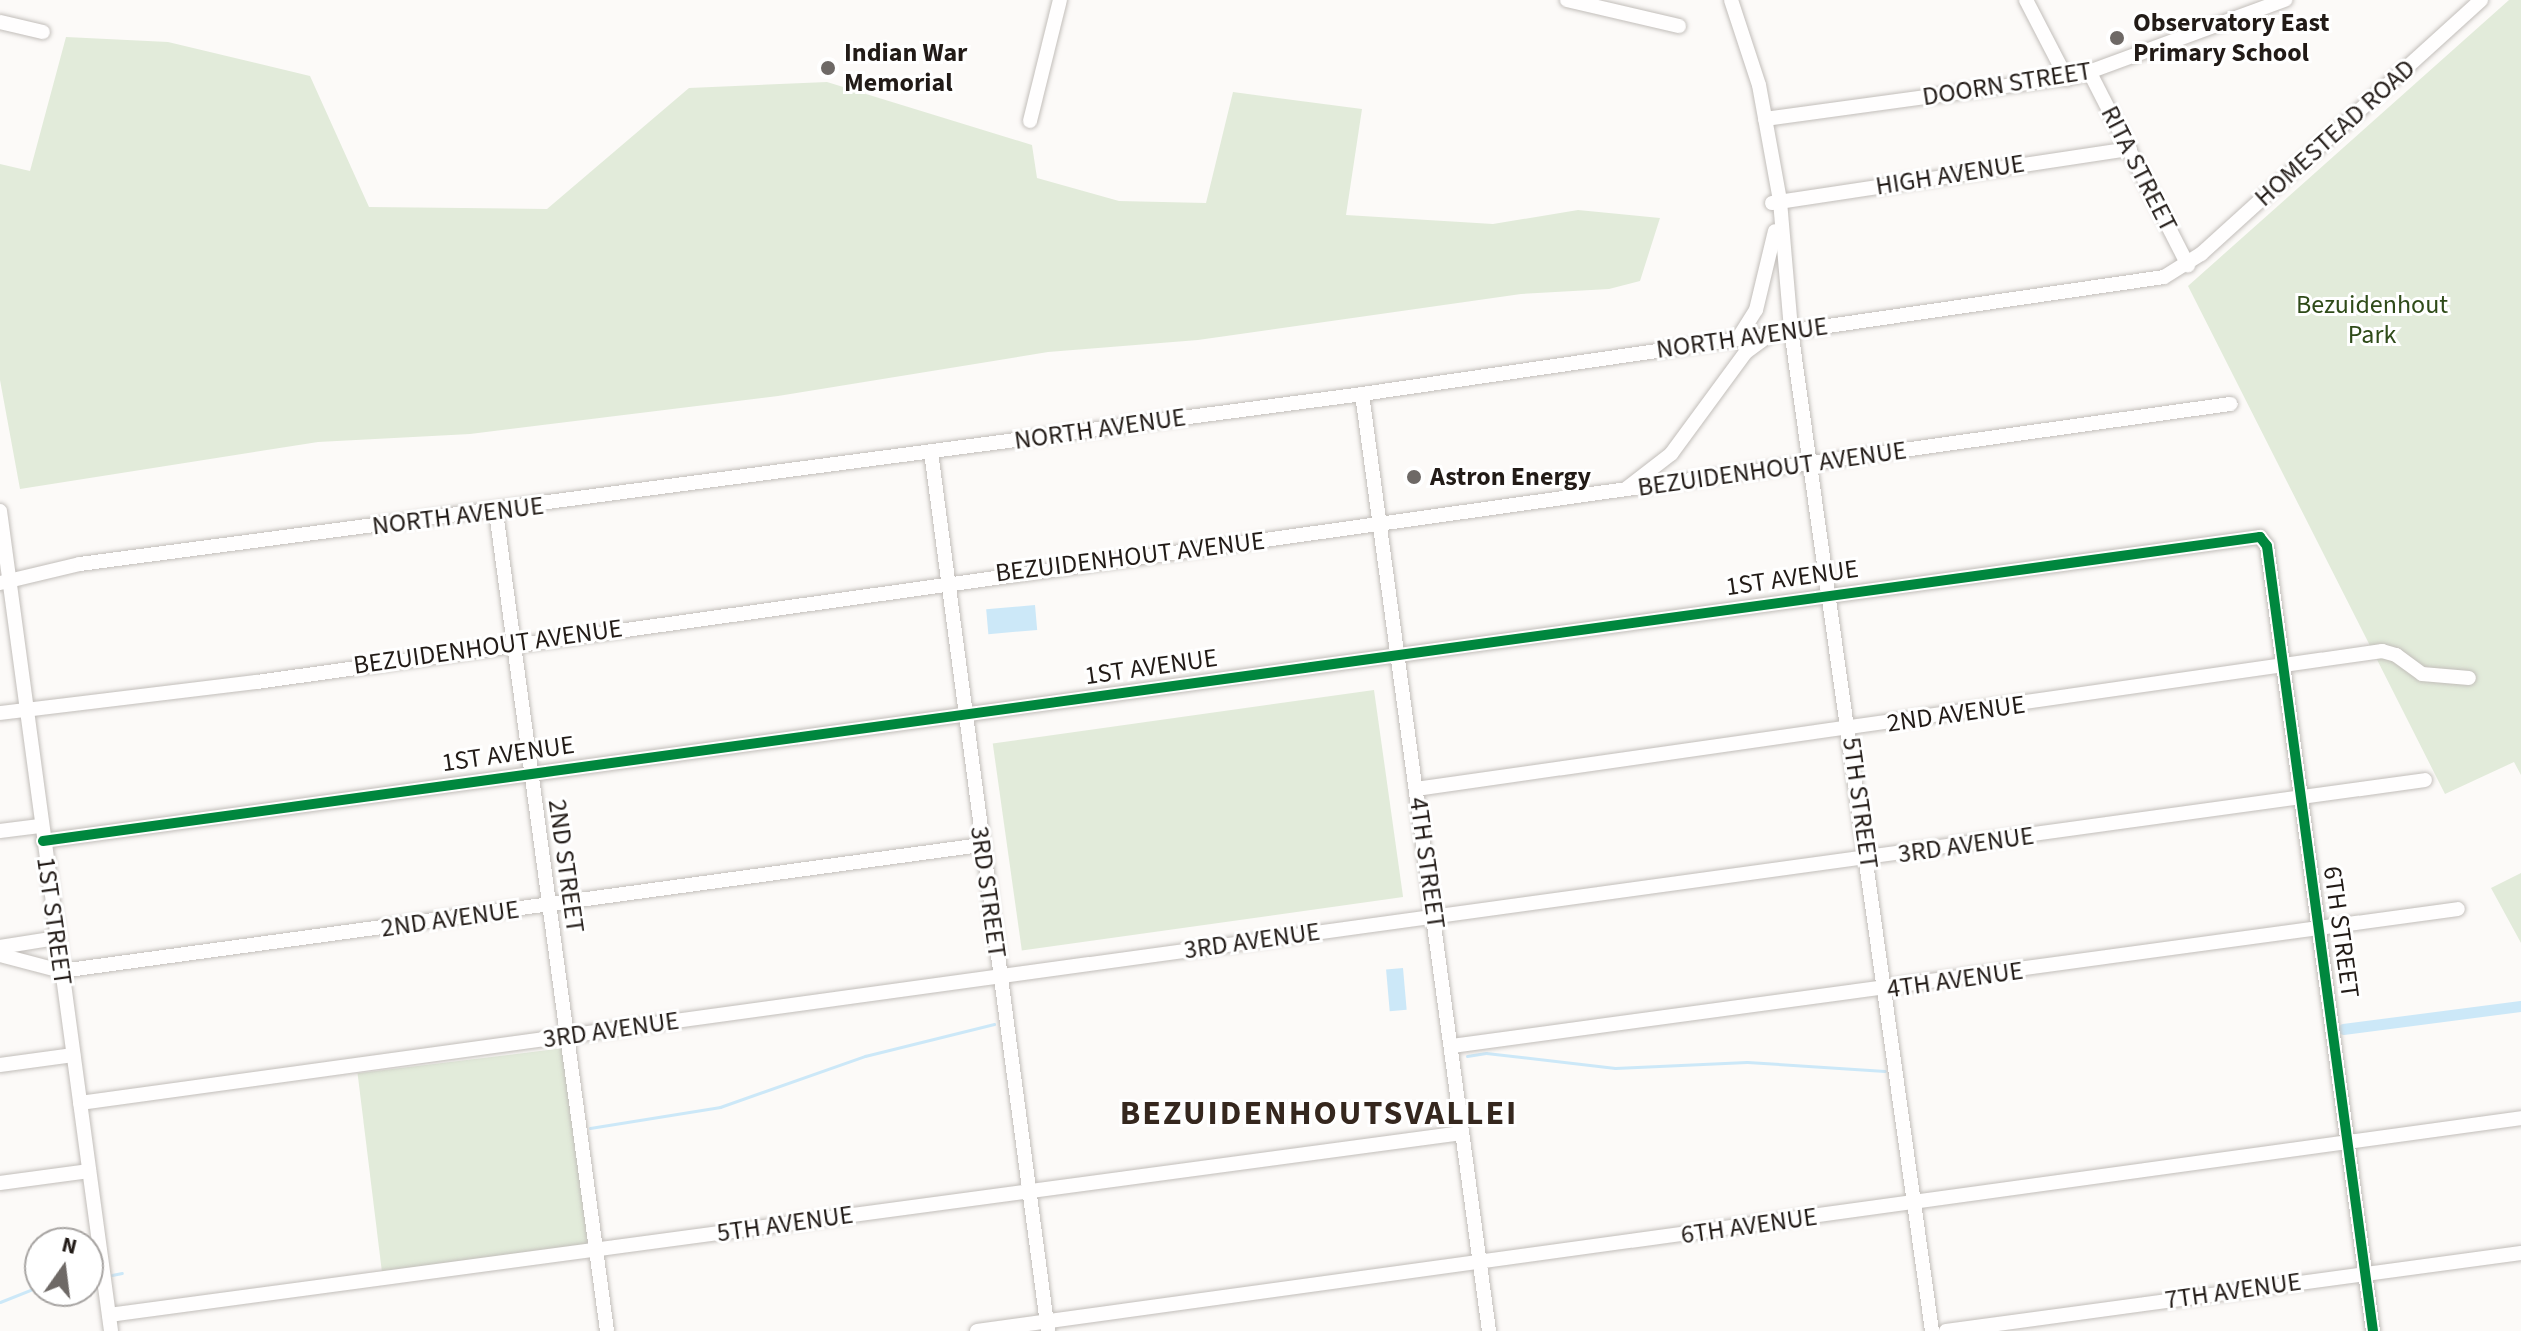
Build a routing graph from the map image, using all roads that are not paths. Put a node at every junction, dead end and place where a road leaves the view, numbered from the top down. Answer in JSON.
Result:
{"nodes":[{"id":1,"x":1060,"y":0,"type":"edge"},
{"id":2,"x":1567,"y":0,"type":"edge"},
{"id":3,"x":1731,"y":0,"type":"edge"},
{"id":4,"x":2026,"y":0,"type":"edge"},
{"id":5,"x":2285,"y":0,"type":"edge"},
{"id":6,"x":2481,"y":0,"type":"edge"},
{"id":7,"x":0,"y":22,"type":"edge"},
{"id":8,"x":1679,"y":26,"type":"dead end"},
{"id":9,"x":43,"y":32,"type":"dead end"},
{"id":10,"x":2090,"y":73,"type":"junction"},
{"id":11,"x":2067,"y":79,"type":"junction"},
{"id":12,"x":1765,"y":119,"type":"junction"},
{"id":13,"x":1030,"y":121,"type":"dead end"},
{"id":14,"x":2130,"y":149,"type":"junction"},
{"id":15,"x":1776,"y":199,"type":"junction"},
{"id":16,"x":1775,"y":231,"type":"junction"},
{"id":17,"x":2188,"y":265,"type":"junction"},
{"id":18,"x":1785,"y":275,"type":"junction"},
{"id":19,"x":1791,"y":330,"type":"junction"},
{"id":20,"x":1773,"y":333,"type":"junction"},
{"id":21,"x":1739,"y":337,"type":"junction"},
{"id":22,"x":1720,"y":340,"type":"junction"},
{"id":23,"x":1740,"y":362,"type":"junction"},
{"id":24,"x":1362,"y":394,"type":"junction"},
{"id":25,"x":2231,"y":404,"type":"dead end"},
{"id":26,"x":931,"y":452,"type":"junction"},
{"id":27,"x":1812,"y":462,"type":"junction"},
{"id":28,"x":1623,"y":490,"type":"junction"},
{"id":29,"x":0,"y":511,"type":"edge"},
{"id":30,"x":496,"y":512,"type":"junction"},
{"id":31,"x":1380,"y":522,"type":"junction"},
{"id":32,"x":2263,"y":539,"type":"joint"},
{"id":33,"x":947,"y":580,"type":"junction"},
{"id":34,"x":5,"y":581,"type":"edge"},
{"id":35,"x":1831,"y":595,"type":"junction"},
{"id":36,"x":513,"y":643,"type":"junction"},
{"id":37,"x":1399,"y":655,"type":"junction"},
{"id":38,"x":2282,"y":669,"type":"junction"},
{"id":39,"x":2469,"y":678,"type":"dead end"},
{"id":40,"x":29,"y":709,"type":"junction"},
{"id":41,"x":0,"y":713,"type":"edge"},
{"id":42,"x":964,"y":715,"type":"junction"},
{"id":43,"x":1850,"y":729,"type":"junction"},
{"id":44,"x":531,"y":773,"type":"junction"},
{"id":45,"x":2425,"y":780,"type":"dead end"},
{"id":46,"x":1416,"y":789,"type":"junction"},
{"id":47,"x":2300,"y":798,"type":"junction"},
{"id":48,"x":40,"y":826,"type":"junction"},
{"id":49,"x":0,"y":831,"type":"edge"},
{"id":50,"x":43,"y":841,"type":"junction"},
{"id":51,"x":981,"y":845,"type":"junction"},
{"id":52,"x":1867,"y":859,"type":"junction"},
{"id":53,"x":550,"y":905,"type":"junction"},
{"id":54,"x":2458,"y":909,"type":"dead end"},
{"id":55,"x":1435,"y":916,"type":"junction"},
{"id":56,"x":2318,"y":929,"type":"junction"},
{"id":57,"x":57,"y":938,"type":"junction"},
{"id":58,"x":0,"y":947,"type":"edge"},
{"id":59,"x":0,"y":955,"type":"edge"},
{"id":60,"x":61,"y":971,"type":"junction"},
{"id":61,"x":1000,"y":975,"type":"junction"},
{"id":62,"x":1886,"y":990,"type":"junction"},
{"id":63,"x":568,"y":1036,"type":"junction"},
{"id":64,"x":1452,"y":1046,"type":"junction"},
{"id":65,"x":73,"y":1055,"type":"junction"},
{"id":66,"x":0,"y":1065,"type":"edge"},
{"id":67,"x":80,"y":1103,"type":"junction"},
{"id":68,"x":2521,"y":1118,"type":"edge"},
{"id":69,"x":1462,"y":1133,"type":"junction"},
{"id":70,"x":2347,"y":1143,"type":"junction"},
{"id":71,"x":89,"y":1171,"type":"junction"},
{"id":72,"x":0,"y":1183,"type":"edge"},
{"id":73,"x":1029,"y":1190,"type":"junction"},
{"id":74,"x":1914,"y":1203,"type":"junction"},
{"id":75,"x":597,"y":1249,"type":"junction"},
{"id":76,"x":2521,"y":1253,"type":"edge"},
{"id":77,"x":1480,"y":1262,"type":"junction"},
{"id":78,"x":2365,"y":1273,"type":"junction"},
{"id":79,"x":109,"y":1315,"type":"junction"},
{"id":80,"x":1047,"y":1326,"type":"edge"},
{"id":81,"x":111,"y":1331,"type":"edge"},
{"id":82,"x":607,"y":1331,"type":"edge"},
{"id":83,"x":977,"y":1331,"type":"edge"},
{"id":84,"x":1489,"y":1331,"type":"edge"},
{"id":85,"x":1932,"y":1331,"type":"edge"},
{"id":86,"x":1946,"y":1331,"type":"edge"},
{"id":87,"x":2373,"y":1331,"type":"edge"}],
"edges":[{"from":1,"to":13,"type":"street"},
{"from":2,"to":8,"type":"street"},
{"from":3,"to":12,"type":"street"},
{"from":4,"to":11,"type":"street"},
{"from":5,"to":10,"type":"street","name":"DOORN STREET"},
{"from":6,"to":17,"type":"street","name":"HOMESTEAD ROAD"},
{"from":7,"to":9,"type":"street"},
{"from":10,"to":11,"type":"street","name":"DOORN STREET"},
{"from":10,"to":14,"type":"street","name":"RITA STREET"},
{"from":11,"to":12,"type":"street","name":"DOORN STREET"},
{"from":12,"to":15,"type":"street"},
{"from":14,"to":15,"type":"street","name":"HIGH AVENUE"},
{"from":14,"to":17,"type":"street","name":"RITA STREET"},
{"from":15,"to":16,"type":"street","name":"5TH STREET"},
{"from":15,"to":18,"type":"street","name":"5TH STREET"},
{"from":16,"to":18,"type":"street","name":"5TH STREET"},
{"from":16,"to":21,"type":"street"},
{"from":17,"to":19,"type":"street","name":"NORTH AVENUE"},
{"from":18,"to":19,"type":"street","name":"5TH STREET"},
{"from":19,"to":20,"type":"street","name":"NORTH AVENUE"},
{"from":19,"to":27,"type":"street","name":"5TH STREET"},
{"from":20,"to":21,"type":"street","name":"NORTH AVENUE"},
{"from":20,"to":23,"type":"street"},
{"from":21,"to":22,"type":"street","name":"NORTH AVENUE"},
{"from":22,"to":23,"type":"street"},
{"from":22,"to":24,"type":"street","name":"NORTH AVENUE"},
{"from":23,"to":28,"type":"street"},
{"from":24,"to":26,"type":"street","name":"NORTH AVENUE"},
{"from":24,"to":31,"type":"street","name":"4TH STREET"},
{"from":25,"to":27,"type":"street","name":"BEZUIDENHOUT AVENUE"},
{"from":26,"to":30,"type":"street","name":"NORTH AVENUE"},
{"from":26,"to":33,"type":"street","name":"3RD STREET"},
{"from":27,"to":28,"type":"street","name":"BEZUIDENHOUT AVENUE"},
{"from":27,"to":35,"type":"street","name":"5TH STREET"},
{"from":28,"to":31,"type":"street","name":"BEZUIDENHOUT AVENUE"},
{"from":29,"to":34,"type":"street","name":"1ST STREET"},
{"from":30,"to":34,"type":"street","name":"NORTH AVENUE"},
{"from":30,"to":36,"type":"street","name":"2ND STREET"},
{"from":31,"to":33,"type":"street","name":"BEZUIDENHOUT AVENUE"},
{"from":31,"to":37,"type":"street","name":"4TH STREET"},
{"from":32,"to":35,"type":"street","name":"1ST AVENUE"},
{"from":32,"to":38,"type":"street","name":"6TH STREET"},
{"from":33,"to":36,"type":"street","name":"BEZUIDENHOUT AVENUE"},
{"from":33,"to":42,"type":"street","name":"3RD STREET"},
{"from":34,"to":40,"type":"street","name":"1ST STREET"},
{"from":35,"to":37,"type":"street","name":"1ST AVENUE"},
{"from":35,"to":43,"type":"street","name":"5TH STREET"},
{"from":36,"to":40,"type":"street","name":"BEZUIDENHOUT AVENUE"},
{"from":36,"to":44,"type":"street","name":"2ND STREET"},
{"from":37,"to":42,"type":"street","name":"1ST AVENUE"},
{"from":37,"to":46,"type":"street","name":"4TH STREET"},
{"from":38,"to":39,"type":"street","name":"2ND AVENUE"},
{"from":38,"to":43,"type":"street","name":"2ND AVENUE"},
{"from":38,"to":47,"type":"street","name":"6TH STREET"},
{"from":40,"to":41,"type":"street","name":"BEZUIDENHOUT AVENUE"},
{"from":40,"to":48,"type":"street","name":"1ST STREET"},
{"from":42,"to":44,"type":"street","name":"1ST AVENUE"},
{"from":42,"to":51,"type":"street","name":"3RD STREET"},
{"from":43,"to":46,"type":"street","name":"2ND AVENUE"},
{"from":43,"to":52,"type":"street","name":"5TH STREET"},
{"from":44,"to":50,"type":"street","name":"1ST AVENUE"},
{"from":44,"to":53,"type":"street","name":"2ND STREET"},
{"from":45,"to":47,"type":"street","name":"3RD AVENUE"},
{"from":46,"to":55,"type":"street","name":"4TH STREET"},
{"from":47,"to":52,"type":"street","name":"3RD AVENUE"},
{"from":47,"to":56,"type":"street","name":"6TH STREET"},
{"from":48,"to":49,"type":"street"},
{"from":48,"to":50,"type":"street","name":"1ST STREET"},
{"from":50,"to":57,"type":"street","name":"1ST STREET"},
{"from":51,"to":53,"type":"street","name":"2ND AVENUE"},
{"from":51,"to":61,"type":"street","name":"3RD STREET"},
{"from":52,"to":55,"type":"street","name":"3RD AVENUE"},
{"from":52,"to":62,"type":"street","name":"5TH STREET"},
{"from":53,"to":60,"type":"street","name":"2ND AVENUE"},
{"from":53,"to":63,"type":"street","name":"2ND STREET"},
{"from":54,"to":56,"type":"street","name":"4TH AVENUE"},
{"from":55,"to":61,"type":"street","name":"3RD AVENUE"},
{"from":55,"to":64,"type":"street","name":"4TH STREET"},
{"from":56,"to":62,"type":"street","name":"4TH AVENUE"},
{"from":56,"to":70,"type":"street","name":"6TH STREET"},
{"from":57,"to":58,"type":"street"},
{"from":57,"to":60,"type":"street","name":"1ST STREET"},
{"from":59,"to":60,"type":"street"},
{"from":60,"to":65,"type":"street","name":"1ST STREET"},
{"from":61,"to":63,"type":"street","name":"3RD AVENUE"},
{"from":61,"to":73,"type":"street","name":"3RD STREET"},
{"from":62,"to":64,"type":"street","name":"4TH AVENUE"},
{"from":62,"to":74,"type":"street","name":"5TH STREET"},
{"from":63,"to":67,"type":"street","name":"3RD AVENUE"},
{"from":63,"to":75,"type":"street","name":"2ND STREET"},
{"from":64,"to":69,"type":"street","name":"4TH STREET"},
{"from":65,"to":66,"type":"street"},
{"from":65,"to":67,"type":"street","name":"1ST STREET"},
{"from":67,"to":71,"type":"street","name":"1ST STREET"},
{"from":68,"to":70,"type":"street","name":"6TH AVENUE"},
{"from":69,"to":73,"type":"street","name":"5TH AVENUE"},
{"from":69,"to":77,"type":"street","name":"4TH STREET"},
{"from":70,"to":74,"type":"street","name":"6TH AVENUE"},
{"from":70,"to":78,"type":"street","name":"6TH STREET"},
{"from":71,"to":72,"type":"street"},
{"from":71,"to":79,"type":"street","name":"1ST STREET"},
{"from":73,"to":75,"type":"street","name":"5TH AVENUE"},
{"from":73,"to":80,"type":"street","name":"3RD STREET"},
{"from":74,"to":77,"type":"street","name":"6TH AVENUE"},
{"from":74,"to":85,"type":"street","name":"5TH STREET"},
{"from":75,"to":79,"type":"street","name":"5TH AVENUE"},
{"from":75,"to":82,"type":"street","name":"2ND STREET"},
{"from":76,"to":78,"type":"street","name":"7TH AVENUE"},
{"from":77,"to":80,"type":"street","name":"6TH AVENUE"},
{"from":77,"to":84,"type":"street","name":"4TH STREET"},
{"from":78,"to":86,"type":"street","name":"7TH AVENUE"},
{"from":78,"to":87,"type":"street","name":"6TH STREET"},
{"from":79,"to":81,"type":"street","name":"1ST STREET"},
{"from":80,"to":83,"type":"street","name":"6TH AVENUE"}]}
